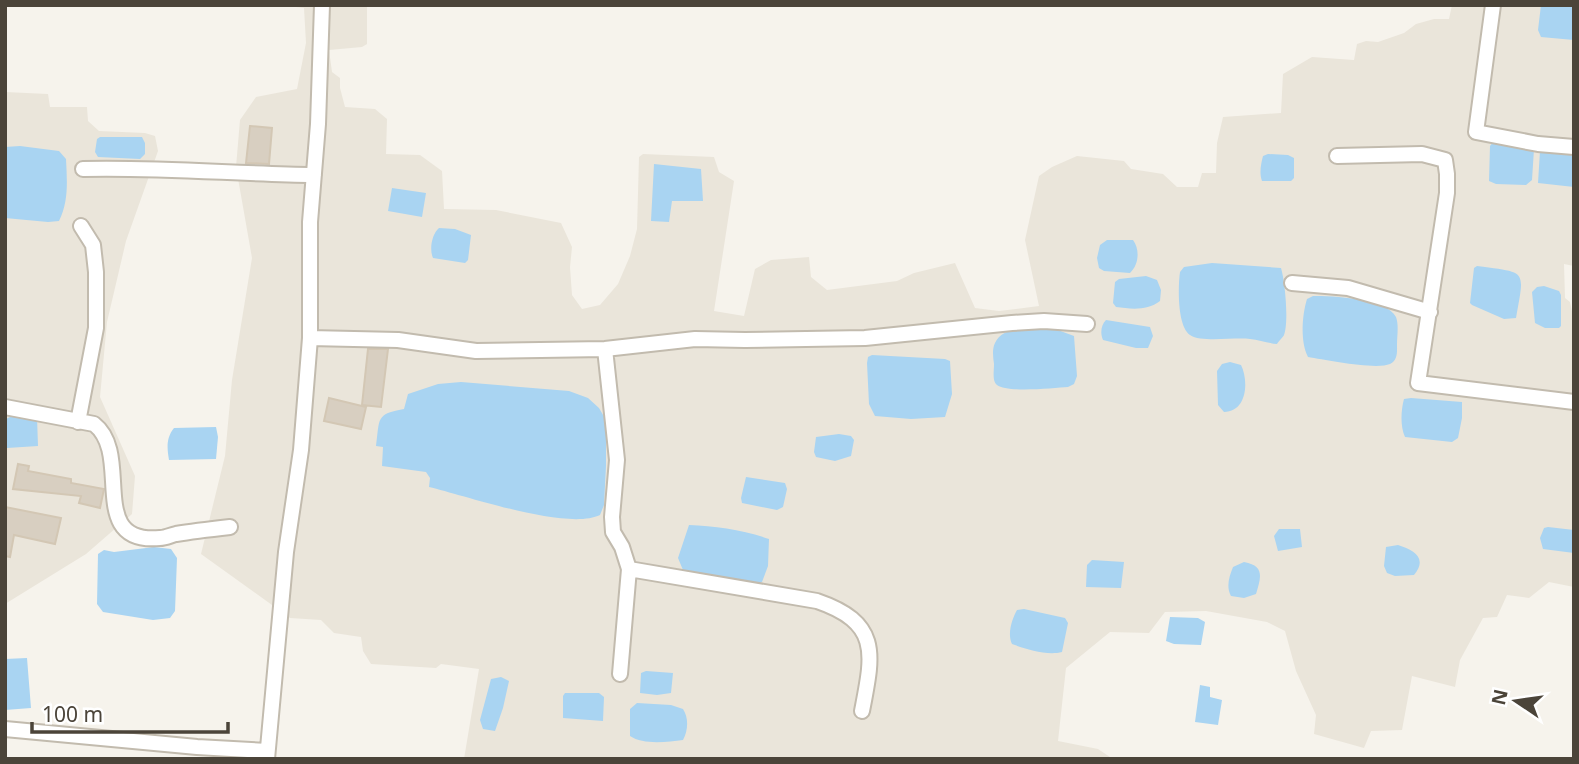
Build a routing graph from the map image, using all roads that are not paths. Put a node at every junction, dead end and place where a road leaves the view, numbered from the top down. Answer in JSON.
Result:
{"nodes":[{"id":1,"x":322,"y":5,"type":"edge"},
{"id":2,"x":1493,"y":5,"type":"edge"},
{"id":3,"x":1574,"y":148,"type":"edge"},
{"id":4,"x":1337,"y":156,"type":"dead end"},
{"id":5,"x":83,"y":169,"type":"dead end"},
{"id":6,"x":314,"y":175,"type":"junction"},
{"id":7,"x":81,"y":226,"type":"dead end"},
{"id":8,"x":1292,"y":283,"type":"dead end"},
{"id":9,"x":1430,"y":312,"type":"junction"},
{"id":10,"x":1087,"y":324,"type":"dead end"},
{"id":11,"x":310,"y":338,"type":"junction"},
{"id":12,"x":605,"y":349,"type":"junction"},
{"id":13,"x":1574,"y":402,"type":"edge"},
{"id":14,"x":5,"y":407,"type":"edge"},
{"id":15,"x":78,"y":422,"type":"junction"},
{"id":16,"x":230,"y":527,"type":"dead end"},
{"id":17,"x":629,"y":569,"type":"junction"},
{"id":18,"x":620,"y":674,"type":"dead end"},
{"id":19,"x":862,"y":711,"type":"dead end"},
{"id":20,"x":5,"y":729,"type":"edge"},
{"id":21,"x":267,"y":755,"type":"edge"}],
"edges":[{"from":1,"to":6,"type":"street"},
{"from":2,"to":3,"type":"street"},
{"from":4,"to":9,"type":"street"},
{"from":5,"to":6,"type":"street"},
{"from":6,"to":11,"type":"street"},
{"from":7,"to":15,"type":"street"},
{"from":8,"to":9,"type":"street"},
{"from":9,"to":13,"type":"street"},
{"from":10,"to":12,"type":"street"},
{"from":11,"to":12,"type":"street"},
{"from":11,"to":21,"type":"street"},
{"from":12,"to":17,"type":"street"},
{"from":14,"to":15,"type":"street"},
{"from":15,"to":16,"type":"street"},
{"from":17,"to":18,"type":"street"},
{"from":17,"to":19,"type":"street"},
{"from":20,"to":21,"type":"street"}]}
